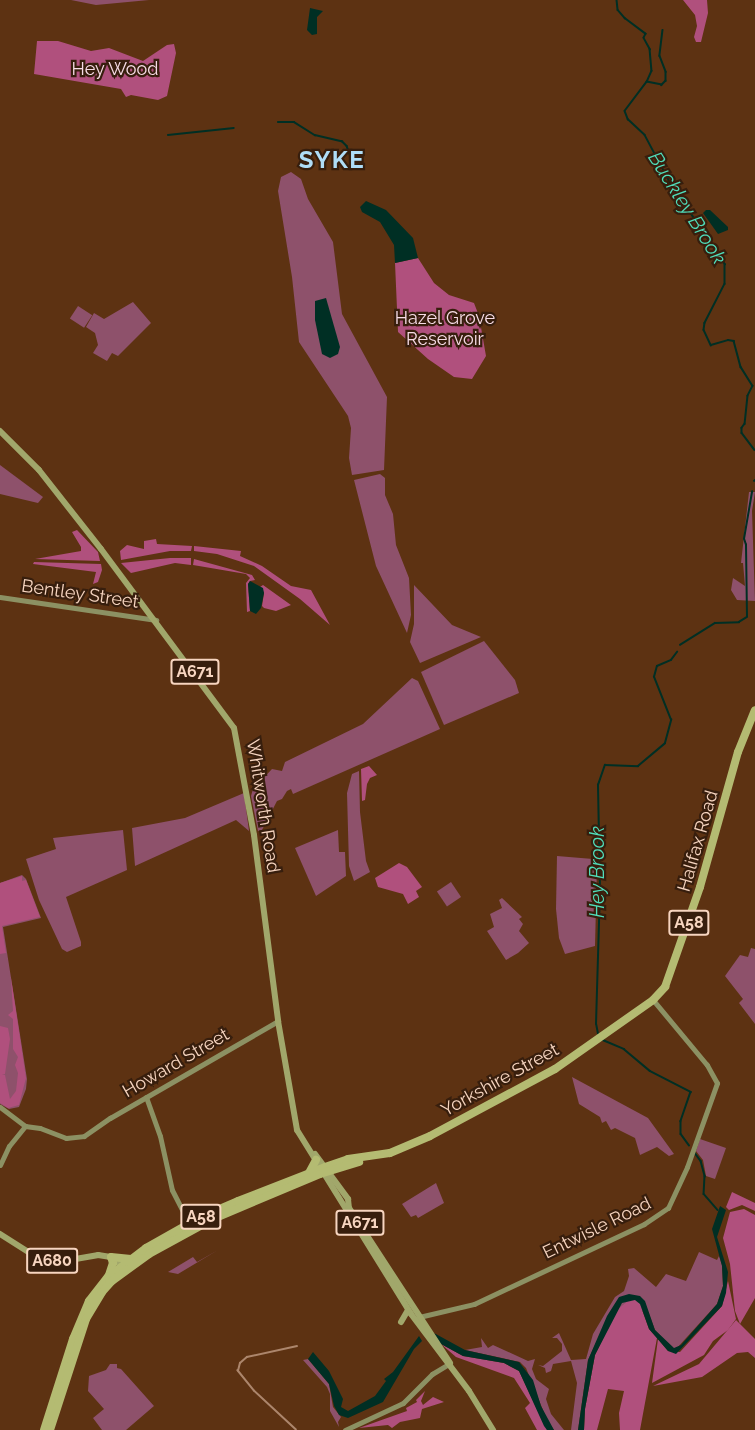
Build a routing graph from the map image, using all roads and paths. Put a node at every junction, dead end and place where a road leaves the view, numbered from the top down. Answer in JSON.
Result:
{"nodes":[{"id":1,"x":0,"y":432,"type":"edge"},
{"id":2,"x":0,"y":597,"type":"edge"},
{"id":3,"x":156,"y":620,"type":"junction"},
{"id":4,"x":755,"y":710,"type":"edge"},
{"id":5,"x":753,"y":718,"type":"edge"},
{"id":6,"x":653,"y":1000,"type":"junction"},
{"id":7,"x":278,"y":1021,"type":"junction"},
{"id":8,"x":146,"y":1097,"type":"junction"},
{"id":9,"x":0,"y":1107,"type":"edge"},
{"id":10,"x":25,"y":1126,"type":"junction"},
{"id":11,"x":418,"y":1141,"type":"junction"},
{"id":12,"x":307,"y":1144,"type":"junction"},
{"id":13,"x":314,"y":1156,"type":"junction"},
{"id":14,"x":336,"y":1163,"type":"junction"},
{"id":15,"x":0,"y":1165,"type":"edge"},
{"id":16,"x":327,"y":1174,"type":"junction"},
{"id":17,"x":310,"y":1176,"type":"junction"},
{"id":18,"x":192,"y":1226,"type":"junction"},
{"id":19,"x":0,"y":1234,"type":"edge"},
{"id":20,"x":111,"y":1257,"type":"junction"},
{"id":21,"x":132,"y":1259,"type":"junction"},
{"id":22,"x":124,"y":1269,"type":"junction"},
{"id":23,"x":108,"y":1277,"type":"junction"},
{"id":24,"x":408,"y":1309,"type":"junction"},
{"id":25,"x":435,"y":1313,"type":"junction"},
{"id":26,"x":417,"y":1318,"type":"junction"},
{"id":27,"x":401,"y":1322,"type":"dead end"},
{"id":28,"x":427,"y":1331,"type":"junction"},
{"id":29,"x":448,"y":1363,"type":"junction"},
{"id":30,"x":44,"y":1430,"type":"edge"},
{"id":31,"x":50,"y":1430,"type":"edge"},
{"id":32,"x":345,"y":1430,"type":"edge"},
{"id":33,"x":493,"y":1430,"type":"edge"}],
"edges":[{"from":1,"to":3,"type":"main road","name":"Whitworth Road","number":"A671"},
{"from":2,"to":3,"type":"main road","name":"Bentley Street"},
{"from":3,"to":7,"type":"main road","name":"Whitworth Road","number":"A671"},
{"from":4,"to":5,"type":"highway","name":"Halifax Road","number":"A58"},
{"from":5,"to":6,"type":"highway","name":"Halifax Road","number":"A58"},
{"from":6,"to":11,"type":"highway","name":"Yorkshire Street","number":"A58"},
{"from":6,"to":25,"type":"main road","name":"Entwisle Road"},
{"from":7,"to":8,"type":"main road","name":"Howard Street"},
{"from":7,"to":12,"type":"main road","name":"Whitworth Road","number":"A671"},
{"from":8,"to":10,"type":"main road","name":"Howard Street"},
{"from":8,"to":18,"type":"main road"},
{"from":9,"to":10,"type":"main road"},
{"from":10,"to":15,"type":"main road"},
{"from":11,"to":14,"type":"highway","number":"A58"},
{"from":11,"to":16,"type":"highway","number":"A58"},
{"from":12,"to":13,"type":"main road","name":"Whitworth Road","number":"A671"},
{"from":12,"to":14,"type":"main road"},
{"from":13,"to":16,"type":"main road","name":"Whitworth Road","number":"A671"},
{"from":13,"to":17,"type":"highway"},
{"from":14,"to":16,"type":"highway","number":"A58"},
{"from":16,"to":17,"type":"highway","number":"A58"},
{"from":16,"to":17,"type":"main road"},
{"from":16,"to":24,"type":"main road","number":"A671"},
{"from":16,"to":26,"type":"main road","number":"A671"},
{"from":17,"to":18,"type":"highway","number":"A58"},
{"from":18,"to":21,"type":"highway","number":"A58"},
{"from":18,"to":22,"type":"highway","number":"A58"},
{"from":19,"to":20,"type":"main road","number":"A680"},
{"from":20,"to":21,"type":"highway"},
{"from":20,"to":22,"type":"main road"},
{"from":20,"to":23,"type":"highway","number":"A58"},
{"from":21,"to":22,"type":"highway","number":"A58"},
{"from":22,"to":23,"type":"highway","number":"A58"},
{"from":22,"to":31,"type":"highway","number":"A58"},
{"from":23,"to":30,"type":"highway","number":"A58"},
{"from":24,"to":26,"type":"main road","number":"A671"},
{"from":24,"to":27,"type":"main road"},
{"from":25,"to":26,"type":"main road","name":"Entwisle Road"},
{"from":25,"to":28,"type":"main road"},
{"from":26,"to":28,"type":"main road","number":"A671"},
{"from":28,"to":29,"type":"main road","number":"A671"},
{"from":29,"to":32,"type":"main road"},
{"from":29,"to":33,"type":"main road"}]}
